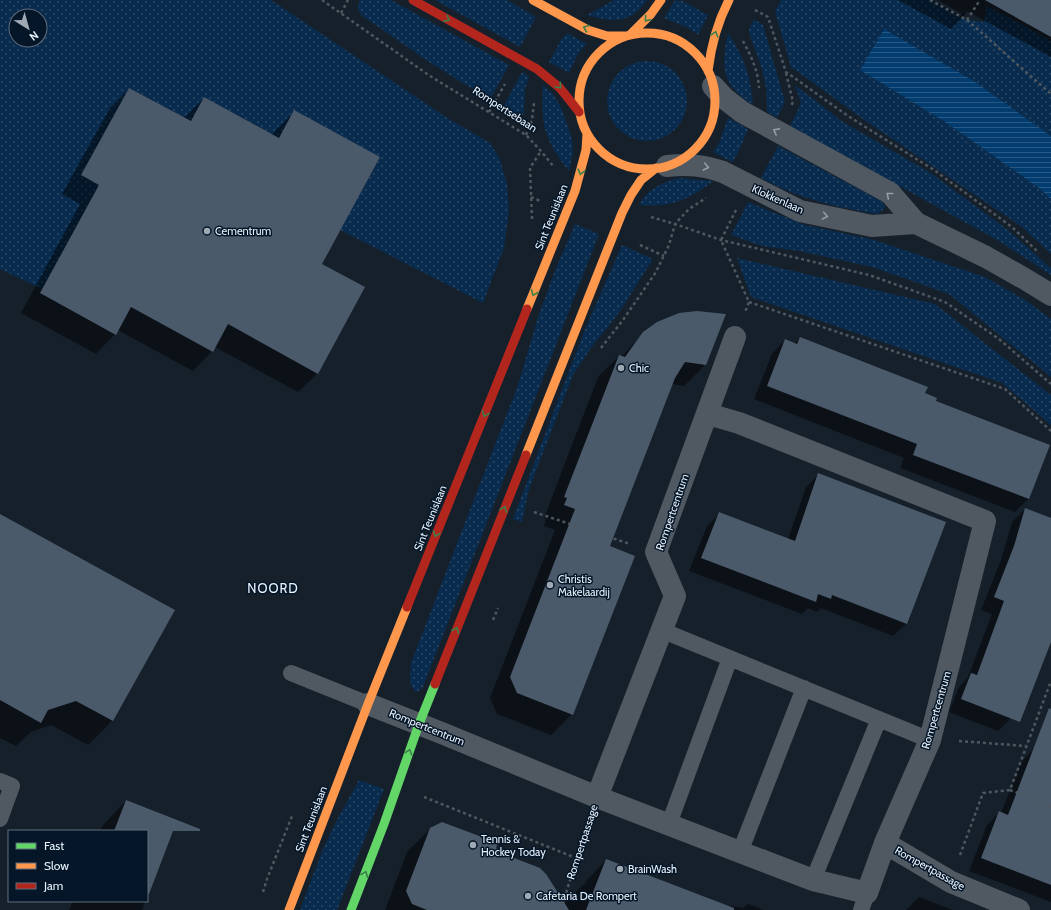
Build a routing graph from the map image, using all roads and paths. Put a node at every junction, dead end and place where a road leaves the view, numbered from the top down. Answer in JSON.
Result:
{"nodes":[{"id":1,"x":322,"y":0,"type":"edge"},
{"id":2,"x":348,"y":0,"type":"edge"},
{"id":3,"x":413,"y":0,"type":"edge"},
{"id":4,"x":533,"y":0,"type":"edge"},
{"id":5,"x":661,"y":0,"type":"edge"},
{"id":6,"x":729,"y":0,"type":"edge"},
{"id":7,"x":930,"y":0,"type":"edge"},
{"id":8,"x":980,"y":0,"type":"edge"},
{"id":9,"x":754,"y":9,"type":"dead end"},
{"id":10,"x":341,"y":13,"type":"junction"},
{"id":11,"x":967,"y":20,"type":"junction"},
{"id":12,"x":627,"y":35,"type":"junction"},
{"id":13,"x":710,"y":78,"type":"junction"},
{"id":14,"x":1051,"y":94,"type":"edge"},
{"id":15,"x":579,"y":112,"type":"junction"},
{"id":16,"x":586,"y":134,"type":"junction"},
{"id":17,"x":661,"y":167,"type":"junction"},
{"id":18,"x":749,"y":186,"type":"junction"},
{"id":19,"x":575,"y":190,"type":"junction"},
{"id":20,"x":622,"y":213,"type":"junction"},
{"id":21,"x":916,"y":223,"type":"junction"},
{"id":22,"x":721,"y":240,"type":"junction"},
{"id":23,"x":1040,"y":253,"type":"dead end"},
{"id":24,"x":1051,"y":295,"type":"edge"},
{"id":25,"x":736,"y":337,"type":"dead end"},
{"id":26,"x":1051,"y":384,"type":"edge"},
{"id":27,"x":708,"y":414,"type":"junction"},
{"id":28,"x":1051,"y":431,"type":"edge"},
{"id":29,"x":532,"y":511,"type":"dead end"},
{"id":30,"x":656,"y":552,"type":"junction"},
{"id":31,"x":661,"y":630,"type":"junction"},
{"id":32,"x":730,"y":658,"type":"junction"},
{"id":33,"x":291,"y":673,"type":"dead end"},
{"id":34,"x":1051,"y":681,"type":"edge"},
{"id":35,"x":804,"y":688,"type":"junction"},
{"id":36,"x":368,"y":704,"type":"junction"},
{"id":37,"x":879,"y":719,"type":"junction"},
{"id":38,"x":419,"y":724,"type":"junction"},
{"id":39,"x":930,"y":740,"type":"junction"},
{"id":40,"x":1026,"y":746,"type":"junction"},
{"id":41,"x":0,"y":781,"type":"edge"},
{"id":42,"x":397,"y":786,"type":"junction"},
{"id":43,"x":1010,"y":790,"type":"junction"},
{"id":44,"x":597,"y":797,"type":"junction"},
{"id":45,"x":1051,"y":806,"type":"edge"},
{"id":46,"x":0,"y":819,"type":"edge"},
{"id":47,"x":669,"y":824,"type":"junction"},
{"id":48,"x":885,"y":843,"type":"junction"},
{"id":49,"x":740,"y":852,"type":"junction"},
{"id":50,"x":576,"y":858,"type":"junction"},
{"id":51,"x":813,"y":880,"type":"junction"},
{"id":52,"x":951,"y":882,"type":"junction"},
{"id":53,"x":864,"y":902,"type":"edge"},
{"id":54,"x":289,"y":910,"type":"edge"},
{"id":55,"x":351,"y":910,"type":"edge"},
{"id":56,"x":561,"y":910,"type":"edge"},
{"id":57,"x":1019,"y":910,"type":"edge"}],
"edges":[{"from":1,"to":10,"type":"path","name":"Rompertsebaan"},
{"from":2,"to":10,"type":"path"},
{"from":3,"to":15,"type":"street","one_way":true},
{"from":12,"to":4,"type":"street","one_way":true},
{"from":5,"to":12,"type":"street","one_way":true},
{"from":13,"to":6,"type":"street","one_way":true},
{"from":7,"to":11,"type":"path"},
{"from":8,"to":11,"type":"path"},
{"from":9,"to":23,"type":"path"},
{"from":10,"to":19,"type":"path","name":"Rompertsebaan"},
{"from":11,"to":14,"type":"path"},
{"from":12,"to":13,"type":"street"},
{"from":12,"to":15,"type":"street"},
{"from":13,"to":17,"type":"street"},
{"from":21,"to":13,"type":"street","one_way":true},
{"from":15,"to":16,"type":"street"},
{"from":16,"to":17,"type":"street"},
{"from":16,"to":19,"type":"street","name":"Sint Teunislaan","one_way":true},
{"from":17,"to":18,"type":"street","name":"Klokkenlaan","one_way":true},
{"from":17,"to":20,"type":"street"},
{"from":18,"to":21,"type":"street","name":"Klokkenlaan","one_way":true},
{"from":18,"to":22,"type":"path"},
{"from":19,"to":36,"type":"street","name":"Sint Teunislaan","one_way":true},
{"from":20,"to":22,"type":"path"},
{"from":38,"to":20,"type":"street","one_way":true},
{"from":21,"to":24,"type":"street"},
{"from":22,"to":26,"type":"path"},
{"from":22,"to":28,"type":"path"},
{"from":25,"to":27,"type":"street","name":"Rompertcentrum"},
{"from":27,"to":30,"type":"street","name":"Rompertcentrum"},
{"from":27,"to":39,"type":"street","name":"Rompertcentrum"},
{"from":29,"to":30,"type":"path"},
{"from":30,"to":31,"type":"street","name":"Rompertcentrum"},
{"from":31,"to":32,"type":"lane"},
{"from":31,"to":44,"type":"street","name":"Rompertcentrum"},
{"from":32,"to":35,"type":"lane"},
{"from":32,"to":47,"type":"lane"},
{"from":33,"to":36,"type":"lane"},
{"from":34,"to":40,"type":"path"},
{"from":35,"to":37,"type":"lane"},
{"from":35,"to":49,"type":"lane"},
{"from":36,"to":38,"type":"street","name":"Rompertcentrum"},
{"from":36,"to":54,"type":"street","name":"Sint Teunislaan"},
{"from":37,"to":39,"type":"lane"},
{"from":37,"to":51,"type":"lane"},
{"from":42,"to":38,"type":"street","one_way":true},
{"from":38,"to":44,"type":"street","name":"Rompertcentrum"},
{"from":39,"to":40,"type":"path"},
{"from":39,"to":48,"type":"street","name":"Rompertcentrum"},
{"from":40,"to":43,"type":"path"},
{"from":41,"to":46,"type":"lane"},
{"from":42,"to":50,"type":"path"},
{"from":55,"to":42,"type":"street","one_way":true},
{"from":43,"to":45,"type":"path"},
{"from":43,"to":52,"type":"path"},
{"from":44,"to":47,"type":"street","name":"Rompertcentrum"},
{"from":44,"to":50,"type":"path","name":"Rompertpassage"},
{"from":47,"to":49,"type":"street","name":"Rompertcentrum"},
{"from":48,"to":52,"type":"street","name":"Rompertpassage"},
{"from":48,"to":53,"type":"street","name":"Rompertcentrum"},
{"from":49,"to":51,"type":"street","name":"Rompertcentrum"},
{"from":50,"to":56,"type":"path","name":"Rompertpassage"},
{"from":51,"to":53,"type":"street","name":"Rompertcentrum"},
{"from":52,"to":57,"type":"street","name":"Rompertpassage"}]}
